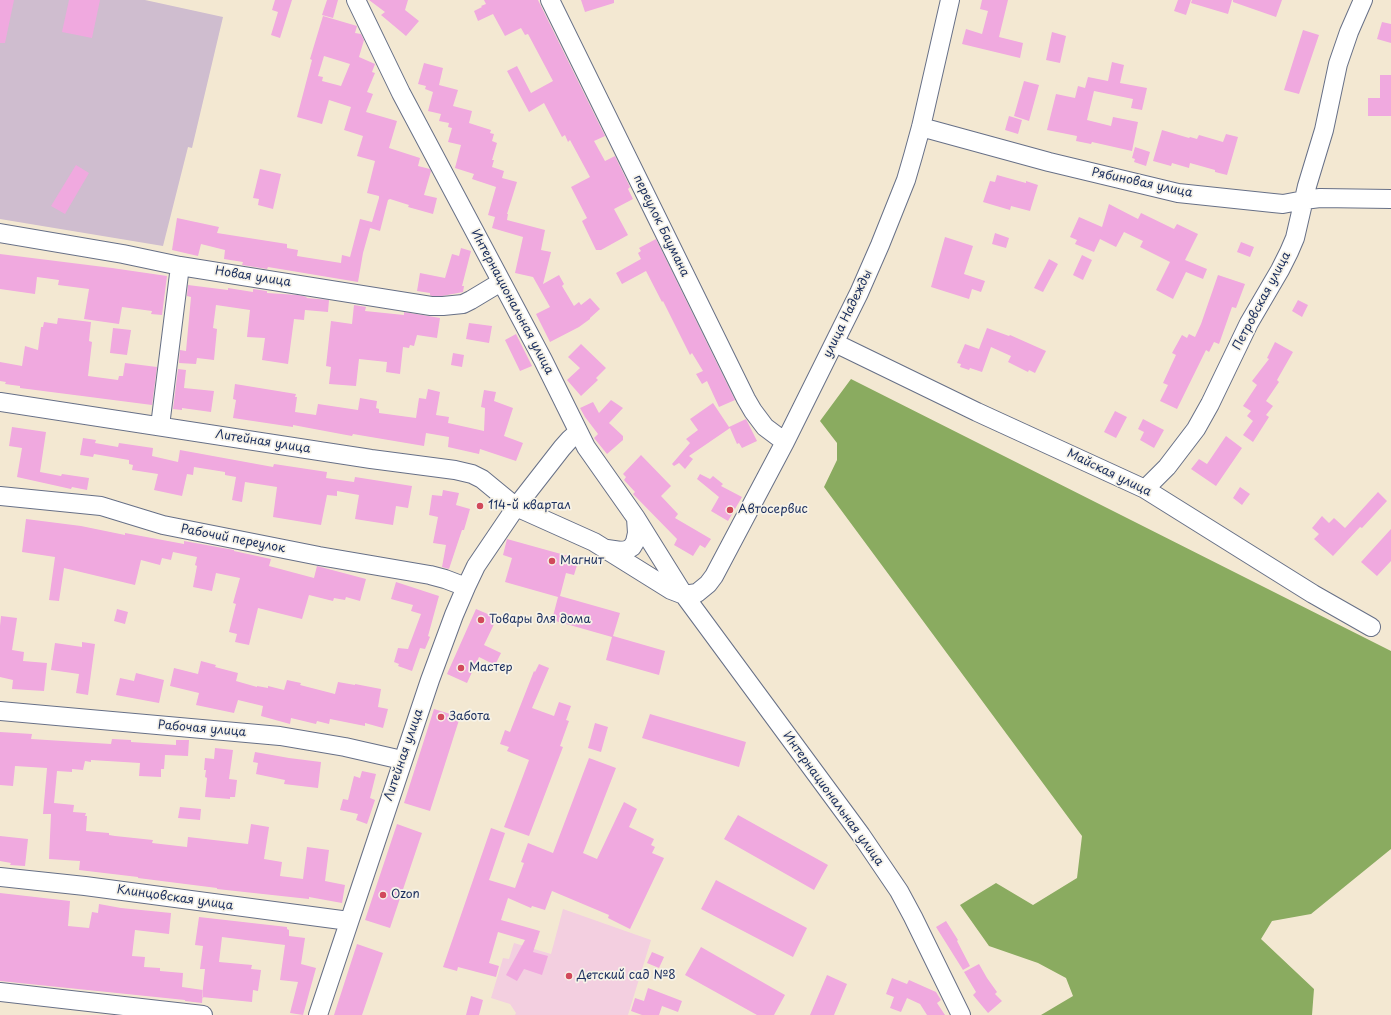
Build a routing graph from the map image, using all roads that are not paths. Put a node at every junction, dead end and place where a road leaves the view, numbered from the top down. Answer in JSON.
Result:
{"nodes":[{"id":1,"x":356,"y":0,"type":"edge"},
{"id":2,"x":550,"y":0,"type":"edge"},
{"id":3,"x":950,"y":0,"type":"edge"},
{"id":4,"x":1363,"y":0,"type":"edge"},
{"id":5,"x":922,"y":127,"type":"junction"},
{"id":6,"x":1391,"y":199,"type":"edge"},
{"id":7,"x":1304,"y":200,"type":"junction"},
{"id":8,"x":0,"y":233,"type":"edge"},
{"id":9,"x":180,"y":266,"type":"junction"},
{"id":10,"x":501,"y":282,"type":"junction"},
{"id":11,"x":835,"y":343,"type":"junction"},
{"id":12,"x":0,"y":402,"type":"edge"},
{"id":13,"x":160,"y":426,"type":"junction"},
{"id":14,"x":578,"y":432,"type":"junction"},
{"id":15,"x":785,"y":442,"type":"junction"},
{"id":16,"x":1146,"y":489,"type":"junction"},
{"id":17,"x":0,"y":496,"type":"edge"},
{"id":18,"x":516,"y":507,"type":"junction"},
{"id":19,"x":636,"y":518,"type":"junction"},
{"id":20,"x":607,"y":549,"type":"junction"},
{"id":21,"x":466,"y":587,"type":"junction"},
{"id":22,"x":684,"y":595,"type":"junction"},
{"id":23,"x":1370,"y":627,"type":"dead end"},
{"id":24,"x":0,"y":712,"type":"edge"},
{"id":25,"x":402,"y":760,"type":"junction"},
{"id":26,"x":0,"y":877,"type":"edge"},
{"id":27,"x":349,"y":921,"type":"junction"},
{"id":28,"x":0,"y":992,"type":"edge"},
{"id":29,"x":203,"y":1015,"type":"edge"},
{"id":30,"x":318,"y":1015,"type":"edge"},
{"id":31,"x":961,"y":1015,"type":"edge"}],
"edges":[{"from":1,"to":10,"type":"street","name":"Интернациональная улица"},
{"from":2,"to":15,"type":"street","name":"переулок Баумана"},
{"from":3,"to":5,"type":"street","name":"улица Надежды"},
{"from":4,"to":7,"type":"street","name":"Петровская улица"},
{"from":5,"to":7,"type":"street","name":"Рябиновая улица"},
{"from":5,"to":11,"type":"street","name":"улица Надежды"},
{"from":6,"to":7,"type":"street","name":"Рябиновая улица"},
{"from":7,"to":16,"type":"street","name":"Петровская улица"},
{"from":8,"to":9,"type":"street","name":"Новая улица"},
{"from":9,"to":10,"type":"street","name":"Новая улица"},
{"from":9,"to":13,"type":"street"},
{"from":10,"to":14,"type":"street","name":"Интернациональная улица"},
{"from":11,"to":15,"type":"street","name":"улица Надежды"},
{"from":11,"to":16,"type":"street","name":"Майская улица"},
{"from":12,"to":13,"type":"street","name":"Литейная улица"},
{"from":13,"to":18,"type":"street","name":"Литейная улица"},
{"from":14,"to":18,"type":"street","name":"Литейная улица"},
{"from":14,"to":19,"type":"street","name":"Интернациональная улица"},
{"from":15,"to":22,"type":"street","name":"улица Надежды"},
{"from":16,"to":23,"type":"street","name":"Майская улица"},
{"from":17,"to":21,"type":"street","name":"Рабочий переулок"},
{"from":18,"to":20,"type":"street"},
{"from":18,"to":21,"type":"street","name":"Литейная улица"},
{"from":19,"to":20,"type":"street"},
{"from":19,"to":22,"type":"street","name":"Интернациональная улица"},
{"from":20,"to":22,"type":"street"},
{"from":21,"to":25,"type":"street","name":"Литейная улица"},
{"from":22,"to":31,"type":"street","name":"Интернациональная улица"},
{"from":24,"to":25,"type":"street","name":"Рабочая улица"},
{"from":25,"to":27,"type":"street","name":"Литейная улица"},
{"from":26,"to":27,"type":"street","name":"Клинцовская улица"},
{"from":27,"to":30,"type":"street","name":"Литейная улица"},
{"from":28,"to":29,"type":"street"}]}
